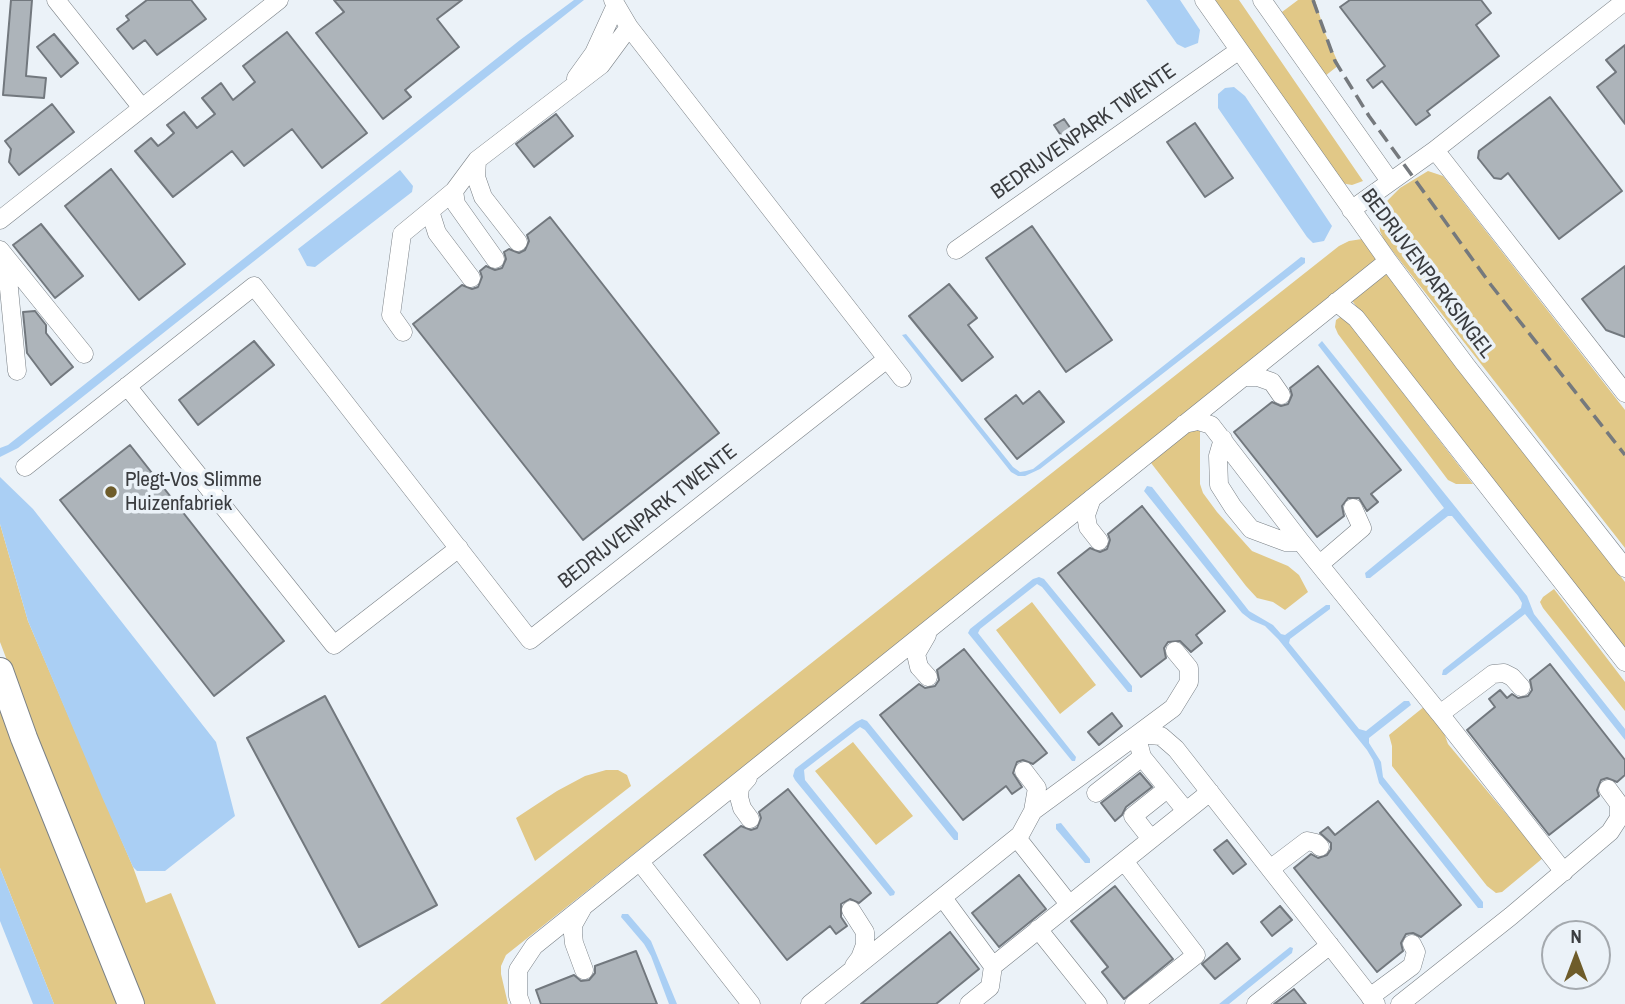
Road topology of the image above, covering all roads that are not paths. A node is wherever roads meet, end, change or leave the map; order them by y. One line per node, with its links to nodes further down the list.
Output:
1 (56, 0): 10 (street)
2 (279, 0): 10 (street)
3 (1204, 0): 8 (street, BEDRIJVENPARKSINGEL)
4 (1262, 0): 13 (street)
5 (1625, 1): 11 (street)
6 (615, 3): 7 (street); 9 (street)
7 (629, 27): 9 (street); 27 (street)
8 (1238, 51): 15 (street, BEDRIJVENPARKSINGEL); 19 (street, BEDRIJVENPARK TWENTE)
9 (568, 89): 12 (street)
10 (142, 108): 17 (street)
11 (1435, 150): 13 (street); 32 (street)
12 (477, 160): 14 (street); 18 (street)
13 (1390, 181): 15 (street)
14 (454, 191): 16 (street); 21 (street)
15 (1351, 210): 22 (street, BEDRIJVENPARKSINGEL)
16 (430, 211): 23 (street); 25 (street)
17 (0, 220)
18 (518, 242)
19 (956, 250)
20 (3, 254): 26 (street); 28 (street)
21 (495, 259)
22 (1388, 261): 24 (street); 45 (street, BEDRIJVENPARKSINGEL)
23 (471, 278)
24 (1336, 302): 29 (street); 48 (street)
25 (403, 332)
26 (84, 354)
27 (887, 359): 30 (street); 43 (street, BEDRIJVENPARK TWENTE)
28 (17, 371)
29 (1243, 377): 33 (street); 34 (street)
30 (902, 378)
31 (127, 386): 38 (street, BEDRIJVENPARK TWENTE); 43 (street); 43 (street, BEDRIJVENPARK TWENTE)
32 (1625, 393)
33 (1221, 395): 35 (street); 36 (street)
34 (1282, 395)
35 (1184, 424): 36 (street); 39 (street)
36 (1210, 425): 37 (street)
37 (1223, 439): 42 (street); 42 (street)
38 (25, 467)
39 (1093, 498): 41 (street); 46 (street)
40 (1353, 508): 44 (street)
41 (1099, 541)
42 (1301, 542): 44 (street)
43 (459, 548)
44 (1320, 564): 52 (street)
45 (1625, 568)
46 (936, 624): 50 (street); 56 (street)
47 (1175, 651): 53 (street)
48 (1625, 662)
49 (0, 671): 83 (highway)
50 (928, 677)
51 (1521, 687): 52 (street)
52 (1440, 714): 71 (street)
53 (1138, 734): 54 (street); 59 (street); 61 (street)
54 (1142, 757): 57 (street); 60 (street)
55 (1024, 771): 61 (street)
56 (752, 772): 63 (street); 69 (street)
57 (1167, 789): 62 (street); 66 (street)
58 (1608, 789): 64 (street)
59 (1210, 792): 62 (street); 70 (street)
60 (1096, 793)
61 (1033, 811): 65 (street)
62 (1186, 811): 66 (street)
63 (750, 819)
64 (1617, 835): 71 (street)
65 (1017, 838): 72 (street); 73 (street)
66 (1152, 839): 68 (street)
67 (1320, 847): 70 (street)
68 (1124, 861): 73 (street); 89 (street)
69 (640, 862): 74 (street); 85 (street)
70 (1270, 869): 78 (street)
71 (1564, 872): 91 (street)
72 (943, 898): 79 (street); 81 (street)
73 (1069, 904): 76 (street)
74 (584, 906): 80 (street); 84 (street)
75 (851, 910): 81 (street)
76 (1038, 929): 79 (street); 88 (street)
77 (1412, 944): 82 (street)
78 (1330, 945): 82 (street); 90 (street)
79 (993, 966): 87 (street)
80 (584, 971)
81 (847, 974): 86 (street)
82 (1373, 1000)
83 (131, 1004)
84 (521, 1004)
85 (751, 1004)
86 (810, 1004)
87 (969, 1004)
88 (1098, 1004)
89 (1134, 1004)
90 (1256, 1004)
91 (1400, 1004)

